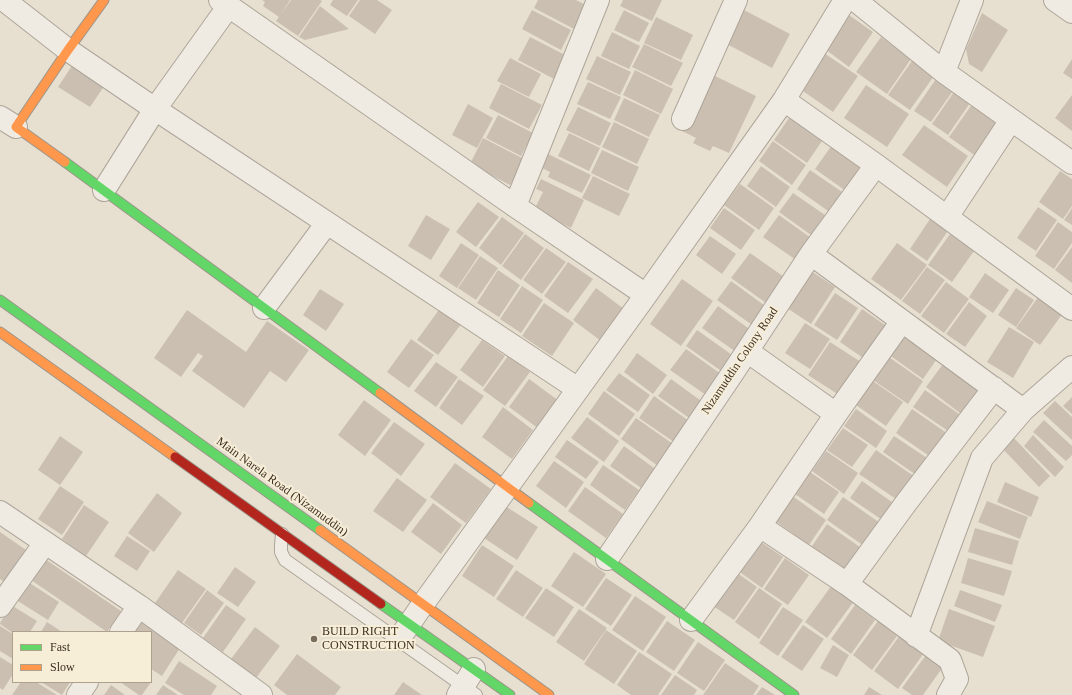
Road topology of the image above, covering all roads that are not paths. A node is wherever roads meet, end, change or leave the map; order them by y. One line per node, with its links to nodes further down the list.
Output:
1 (4, 0): 11 (street)
2 (104, 0): 11 (street)
3 (598, 0): 21 (street)
4 (736, 0): 15 (street)
5 (845, 0): 13 (street)
6 (855, 0): 12 (street)
7 (972, 0): 12 (street)
8 (1055, 0): 10 (street)
9 (224, 3): 14 (street); 21 (street)
10 (1072, 12)
11 (68, 50): 14 (street); 17 (street)
12 (944, 72): 16 (street)
13 (784, 100): 19 (street); 25 (street)
14 (155, 109): 20 (street); 23 (street)
15 (683, 119)
16 (1011, 120): 18 (street); 22 (street)
17 (8, 122): 20 (street)
18 (1072, 163)
19 (876, 165): 22 (street); 24 (street, Nizamuddin Colony Road)
20 (104, 190): 27 (street)
21 (515, 206): 25 (street)
22 (946, 217): 28 (street)
23 (328, 223): 27 (street); 34 (street)
24 (811, 254): 29 (street); 31 (street, Nizamuddin Colony Road)
25 (646, 294): 34 (street)
26 (0, 300): 44 (street, Main Narela Road (Nizamuddin))
27 (264, 308): 37 (street)
28 (1072, 309)
29 (902, 321): 33 (street); 36 (street)
30 (0, 332): 40 (street)
31 (747, 350): 36 (street); 42 (street, Nizamuddin Colony Road)
32 (1072, 367): 35 (street)
33 (994, 388): 35 (street); 43 (street)
34 (578, 389): 37 (street)
35 (1023, 410): 50 (street)
36 (836, 414): 39 (street)
37 (507, 487): 42 (street); 44 (street)
38 (0, 512): 41 (street)
39 (760, 526): 43 (street); 47 (street)
40 (282, 534): 49 (street); 49 (lane)
41 (45, 543): 45 (street); 46 (street)
42 (607, 559): 47 (street)
43 (847, 584): 50 (street)
44 (423, 604): 49 (street); 57 (street, Main Narela Road (Nizamuddin))
45 (0, 606)
46 (139, 606): 48 (street); 53 (street)
47 (691, 620): 58 (street)
48 (122, 631)
49 (404, 632): 52 (lane); 52 (street)
50 (916, 636): 59 (street)
51 (86, 683): 54 (street)
52 (468, 686): 56 (street)
53 (239, 689): 55 (street)
54 (78, 695)
55 (261, 695)
56 (510, 695)
57 (549, 695)
58 (794, 695)
59 (948, 695)

